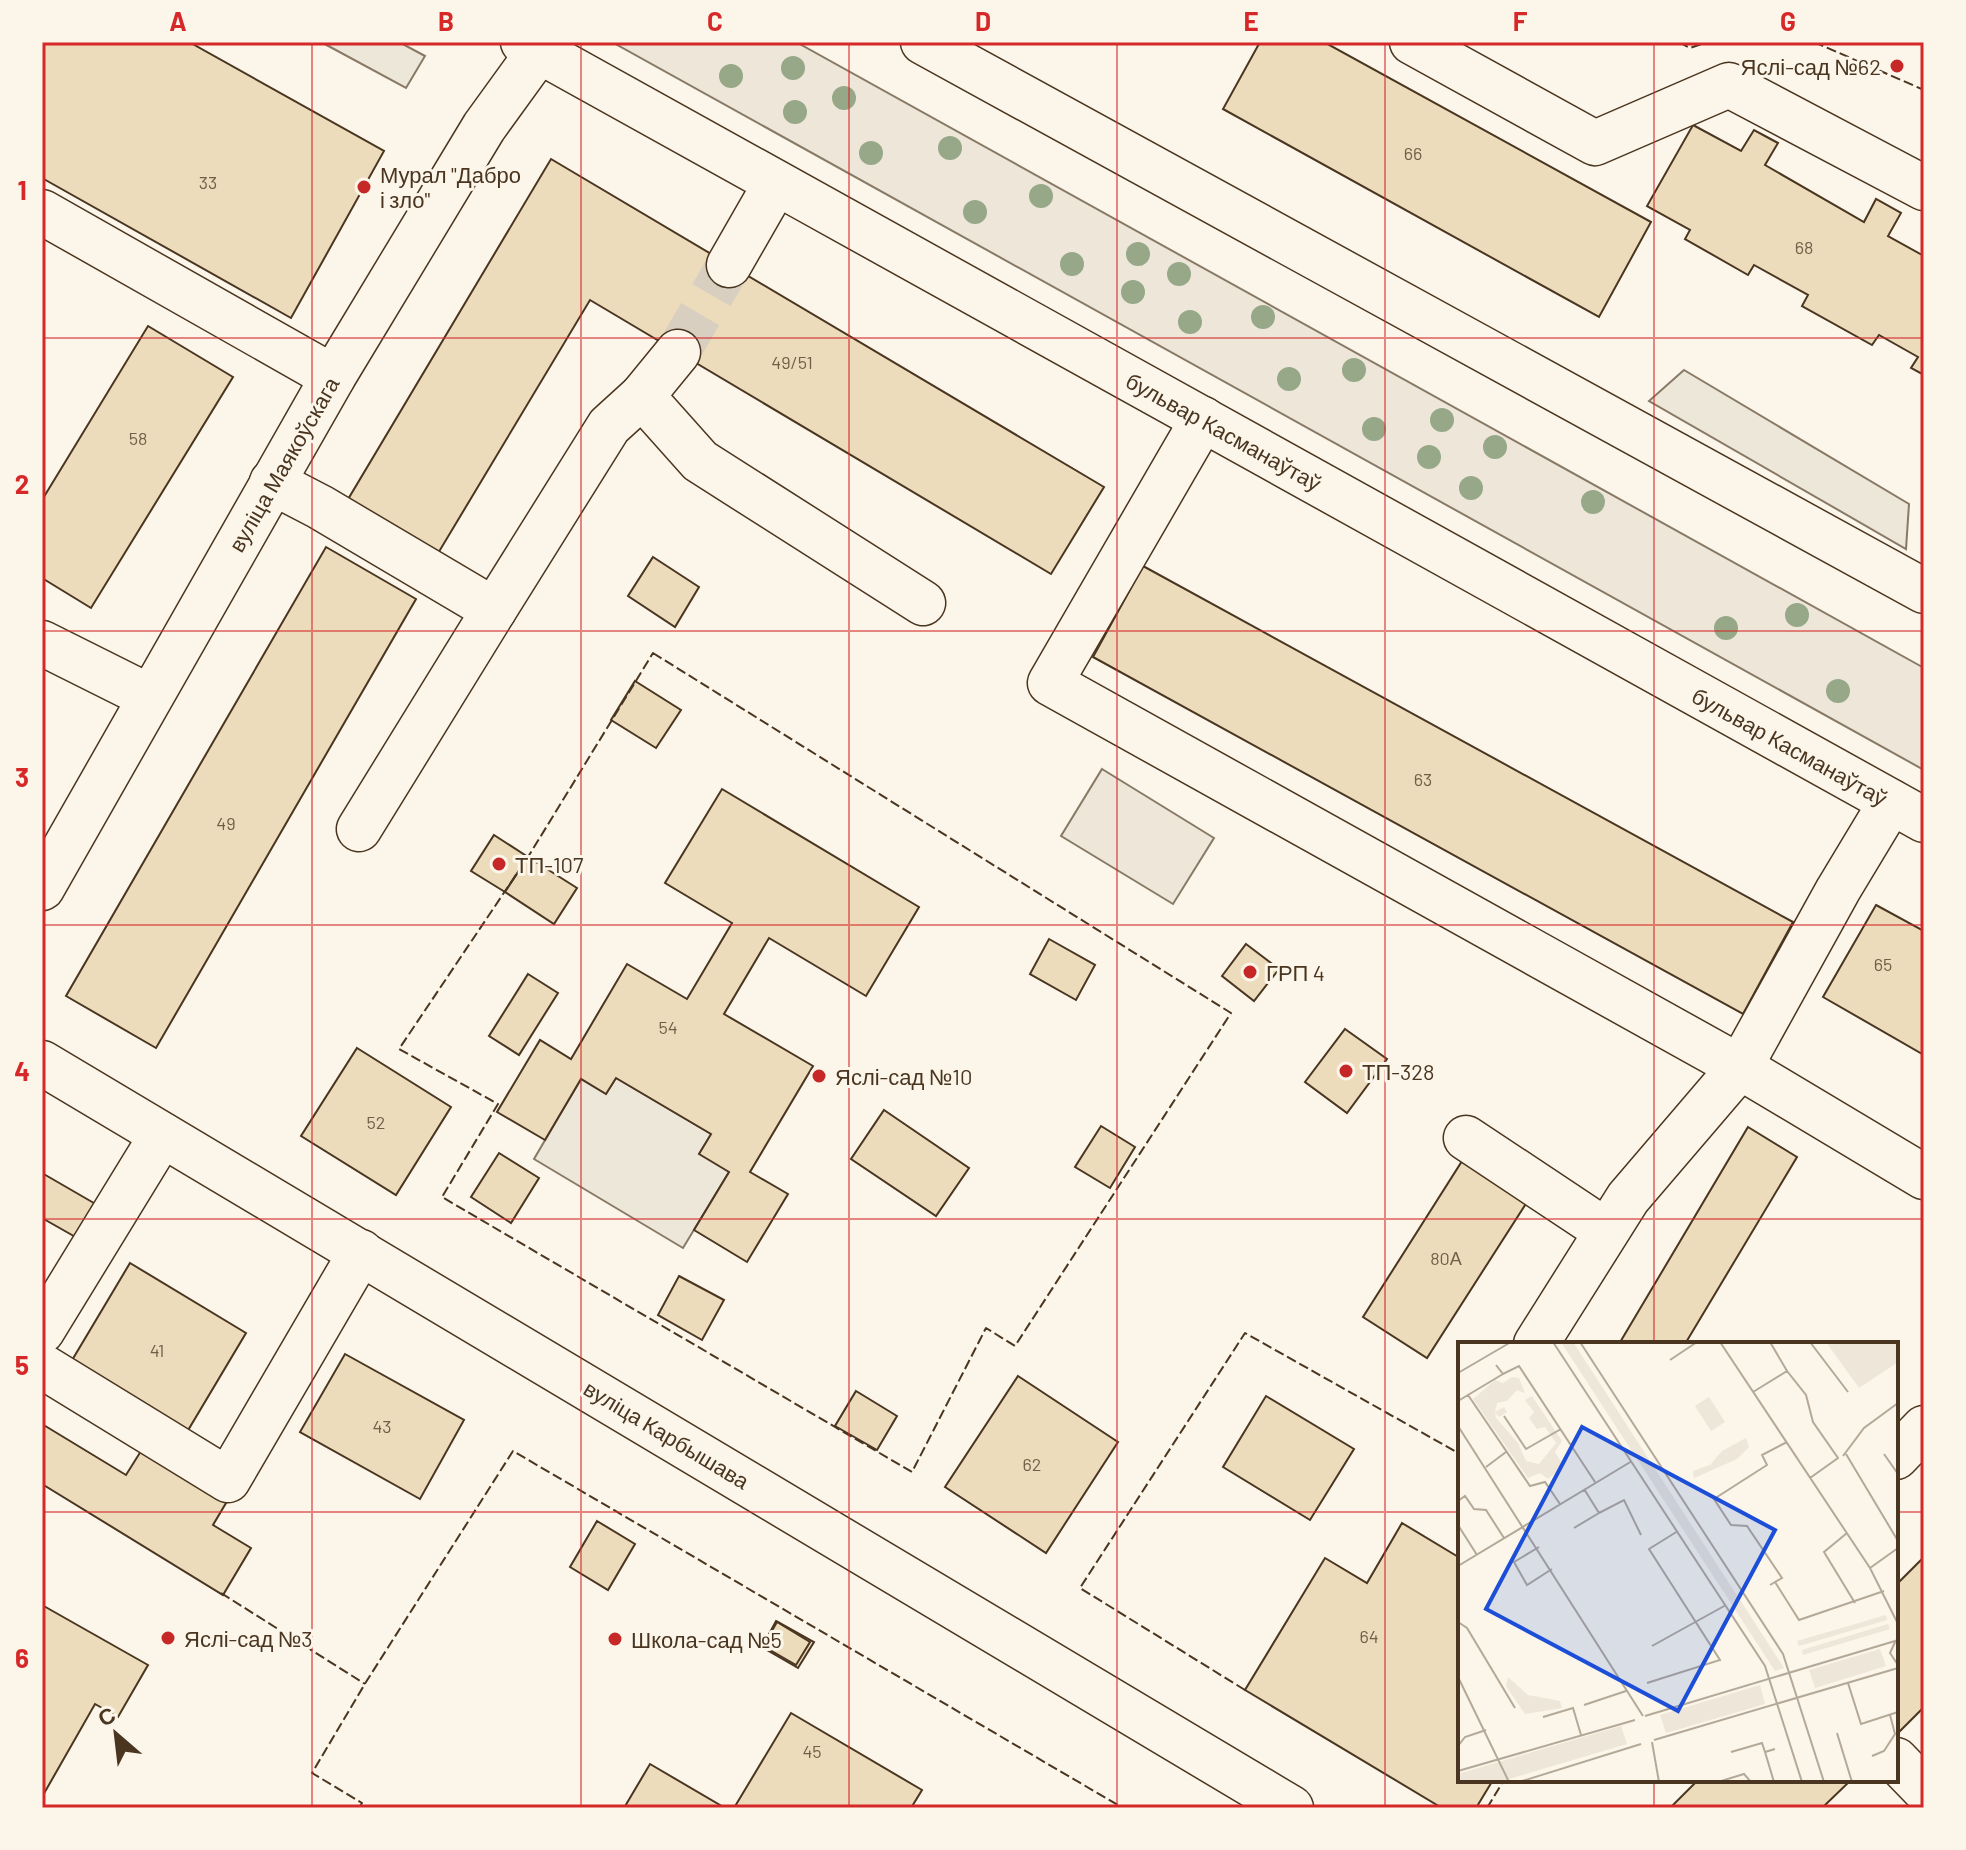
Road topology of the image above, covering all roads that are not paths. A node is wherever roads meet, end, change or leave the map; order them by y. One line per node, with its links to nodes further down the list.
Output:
1 (923, 42): 13 (main road)
2 (1412, 42): 5 (main road)
3 (531, 46): 4 (main road, бульвар Касманаўтаў); 9 (main road, вуліца Маякоўскага)
4 (776, 183): 7 (main road); 11 (main road, бульвар Касманаўтаў)
5 (1924, 188)
6 (42, 212): 9 (main road)
7 (729, 265)
8 (678, 352): 10 (main road)
9 (333, 377): 12 (main road, вуліца Маякоўскага)
10 (642, 396): 14 (main road); 15 (main road)
11 (1203, 419): 18 (main road, бульвар Касманаўтаў); 22 (main road)
12 (272, 482): 15 (main road); 17 (main road, вуліца Маякоўскага)
13 (1924, 591)
14 (923, 603)
15 (494, 610): 19 (main road)
16 (42, 643): 17 (main road)
17 (150, 697): 20 (main road, вуліца Маякоўскага)
18 (1908, 811): 22 (main road)
19 (359, 829)
20 (42, 888)
21 (42, 1063): 23 (main road, вуліца Карбышава)
22 (1740, 1067): 25 (main road); 26 (main road)
23 (162, 1135): 27 (main road, вуліца Карбышава); 28 (main road)
24 (1466, 1138): 26 (main road)
25 (1924, 1177)
26 (1606, 1231): 29 (main road)
27 (361, 1252): 30 (main road); 35 (main road, вуліца Карбышава)
28 (42, 1331)
29 (1537, 1342)
30 (42, 1366)
31 (1924, 1428): 32 (main road)
32 (1898, 1455)
33 (1898, 1762): 34 (main road)
34 (1924, 1789)
35 (1291, 1808)

